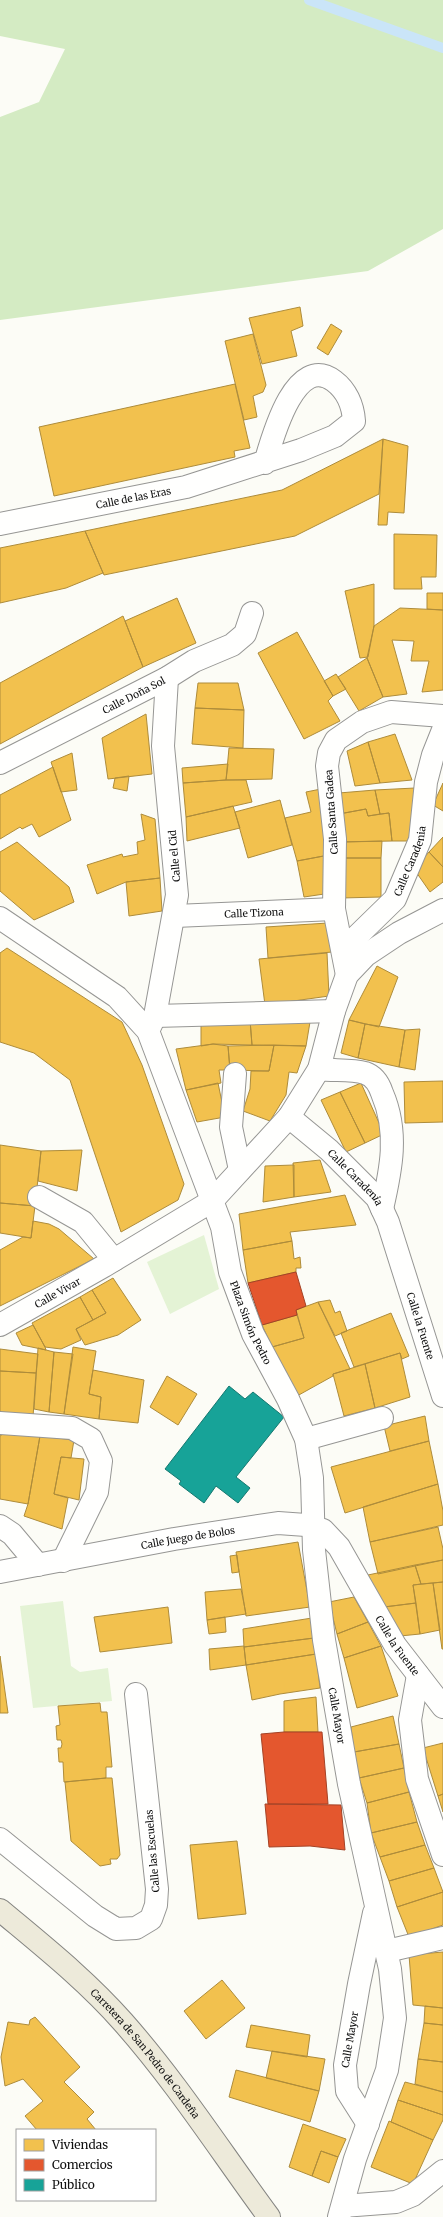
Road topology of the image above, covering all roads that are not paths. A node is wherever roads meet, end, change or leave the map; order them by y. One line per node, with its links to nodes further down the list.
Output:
1 (265, 463): 2 (street, Calle de las Eras)
2 (0, 524)
3 (252, 614): 4 (street, Calle Doña Sol)
4 (167, 678): 7 (street, Calle Doña Sol); 10 (street, Calle el Cid)
5 (443, 716): 8 (street, Calle Santa Gadea)
6 (443, 730): 12 (street, Calle Caradenia)
7 (0, 763)
8 (334, 910): 10 (street, Calle Tizona); 12 (street, Calle Santa Gadea)
9 (443, 910): 12 (street, Calle Caradenia)
10 (175, 916): 14 (street, Calle el Cid)
11 (0, 918): 14 (street)
12 (347, 975): 13 (street, Calle Caradenia)
13 (334, 1011): 14 (street); 15 (street, Calle Caradenia)
14 (151, 1024): 20 (street)
15 (319, 1070): 17 (street, Calle Caradenia); 21 (street, Calle Caradenia)
16 (235, 1074): 18 (street)
17 (289, 1117): 18 (street, Calle Caradenia); 21 (street, Calle Caradenia)
18 (240, 1170): 20 (street, Calle Caradenia)
19 (39, 1197): 23 (street)
20 (212, 1201): 23 (street, Calle Vivar); 28 (street, Plaza Simón Pedro)
21 (382, 1209): 22 (street, Calle Caradenia)
22 (398, 1255): 25 (street, Calle la Fuente)
23 (114, 1260): 24 (street, Calle Vivar)
24 (0, 1325)
25 (443, 1396)
26 (382, 1418): 28 (street)
27 (0, 1423): 31 (street)
28 (306, 1439): 30 (street, Plaza Simón Pedro)
29 (0, 1526): 32 (street)
30 (313, 1527): 31 (street, Calle Juego de Bolos); 34 (street, Calle la Fuente); 39 (street, Calle Mayor)
31 (63, 1561): 32 (street, Calle Juego de Bolos)
32 (38, 1565): 33 (street, Calle Juego de Bolos)
33 (0, 1572)
34 (418, 1675): 36 (street); 38 (street, Calle la Fuente)
35 (136, 1694): 37 (street, Calle las Escuelas)
36 (443, 1707)
37 (0, 1839)
38 (443, 1855)
39 (376, 1902): 42 (street, Calle Mayor); 43 (street, Calle Mayor)
40 (0, 1910): 46 (main road, Carretera de San Pedro de Cardeña)
41 (443, 1938): 42 (street)
42 (386, 1951): 43 (street, Calle Mayor)
43 (368, 2124): 45 (street, Calle Mayor)
44 (443, 2171): 45 (street, Calle Mayor)
45 (341, 2212)
46 (269, 2217)

